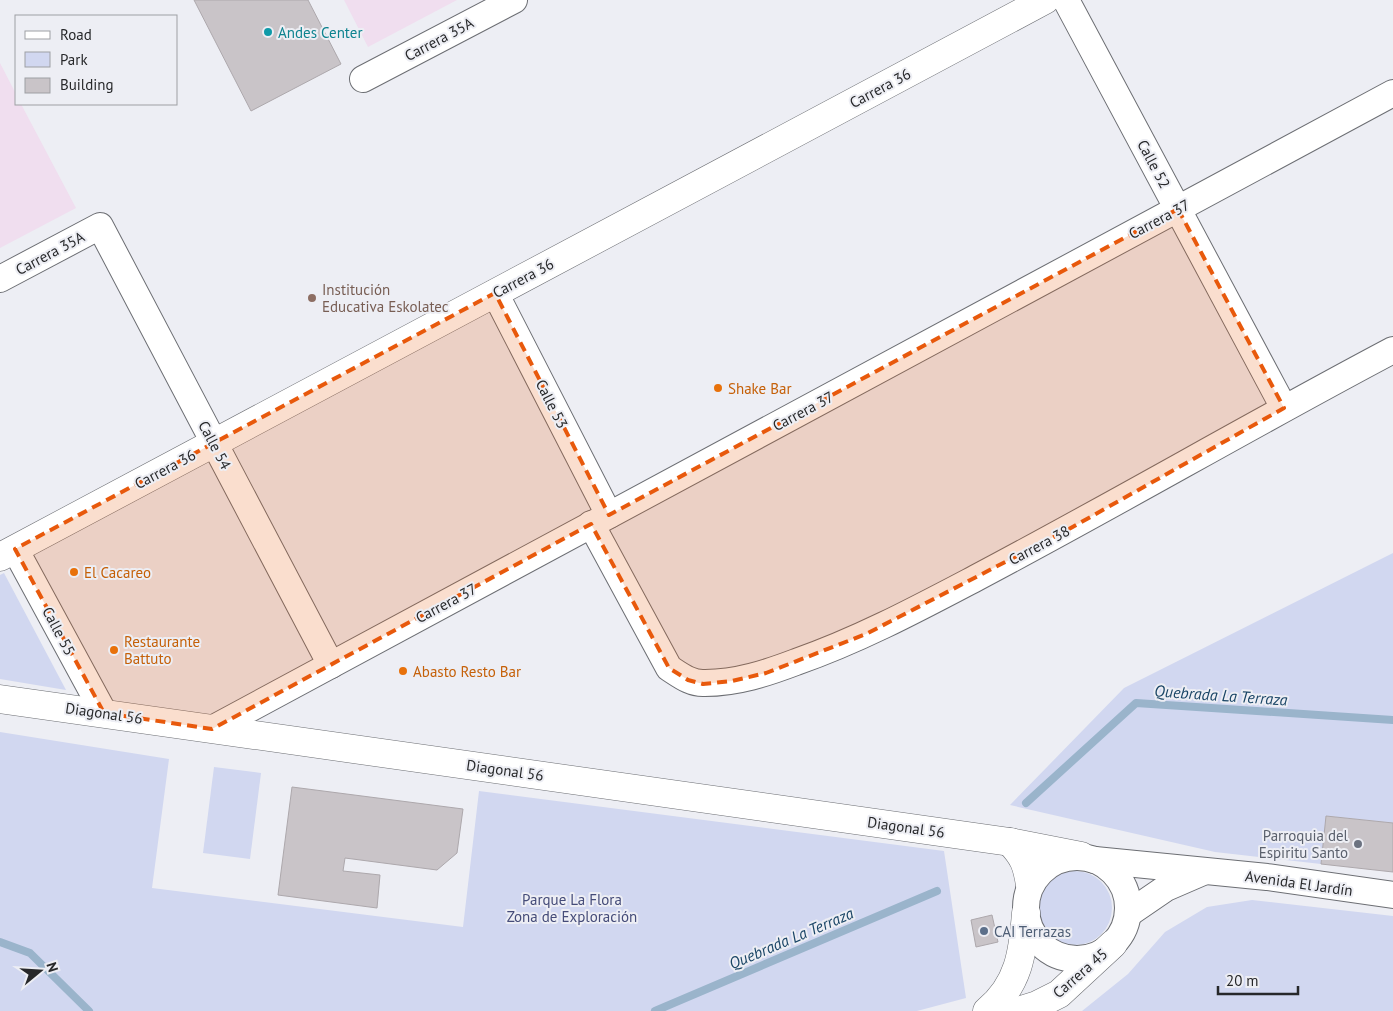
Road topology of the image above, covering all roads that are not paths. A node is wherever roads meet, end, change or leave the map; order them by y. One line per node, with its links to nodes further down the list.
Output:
1 (514, 0): 4 (street, Carrera 35A)
2 (1045, 0): 9 (street, Carrera 36)
3 (1066, 0): 6 (street, Calle 52)
4 (363, 79)
5 (1393, 93): 6 (street, Carrera 37)
6 (1178, 209): 11 (street, Calle 52); 13 (street, Carrera 37)
7 (100, 226): 8 (street, Carrera 35A); 12 (street, Calle 54)
8 (0, 279)
9 (495, 293): 12 (street, Carrera 36); 13 (street, Calle 53)
10 (1393, 350): 11 (street, Carrera 38)
11 (1284, 408): 16 (street, Carrera 38)
12 (214, 443): 14 (street, Carrera 36); 15 (street, Calle 54)
13 (600, 520): 15 (street, Carrera 37); 16 (street, Calle 53)
14 (7, 553): 18 (street, Calle 55)
15 (331, 664): 19 (street, Carrera 37)
16 (669, 668)
17 (0, 699): 18 (street, Diagonal 56)
18 (104, 713): 19 (street, Diagonal 56)
19 (212, 728): 20 (street, Diagonal 56)
20 (1010, 842): 21 (street, Diagonal 56); 23 (street)
21 (1088, 858): 22 (street, Avenida El Jardín); 23 (street); 26 (street)
22 (1206, 871): 24 (street, Avenida El Jardín); 26 (street, Avenida El Jardín)
23 (1030, 885): 25 (street)
24 (1393, 895)
25 (1026, 913): 27 (street); 28 (street)
26 (1128, 914): 27 (street)
27 (1113, 944): 29 (street, Carrera 45)
28 (987, 1011)
29 (1018, 1011)

